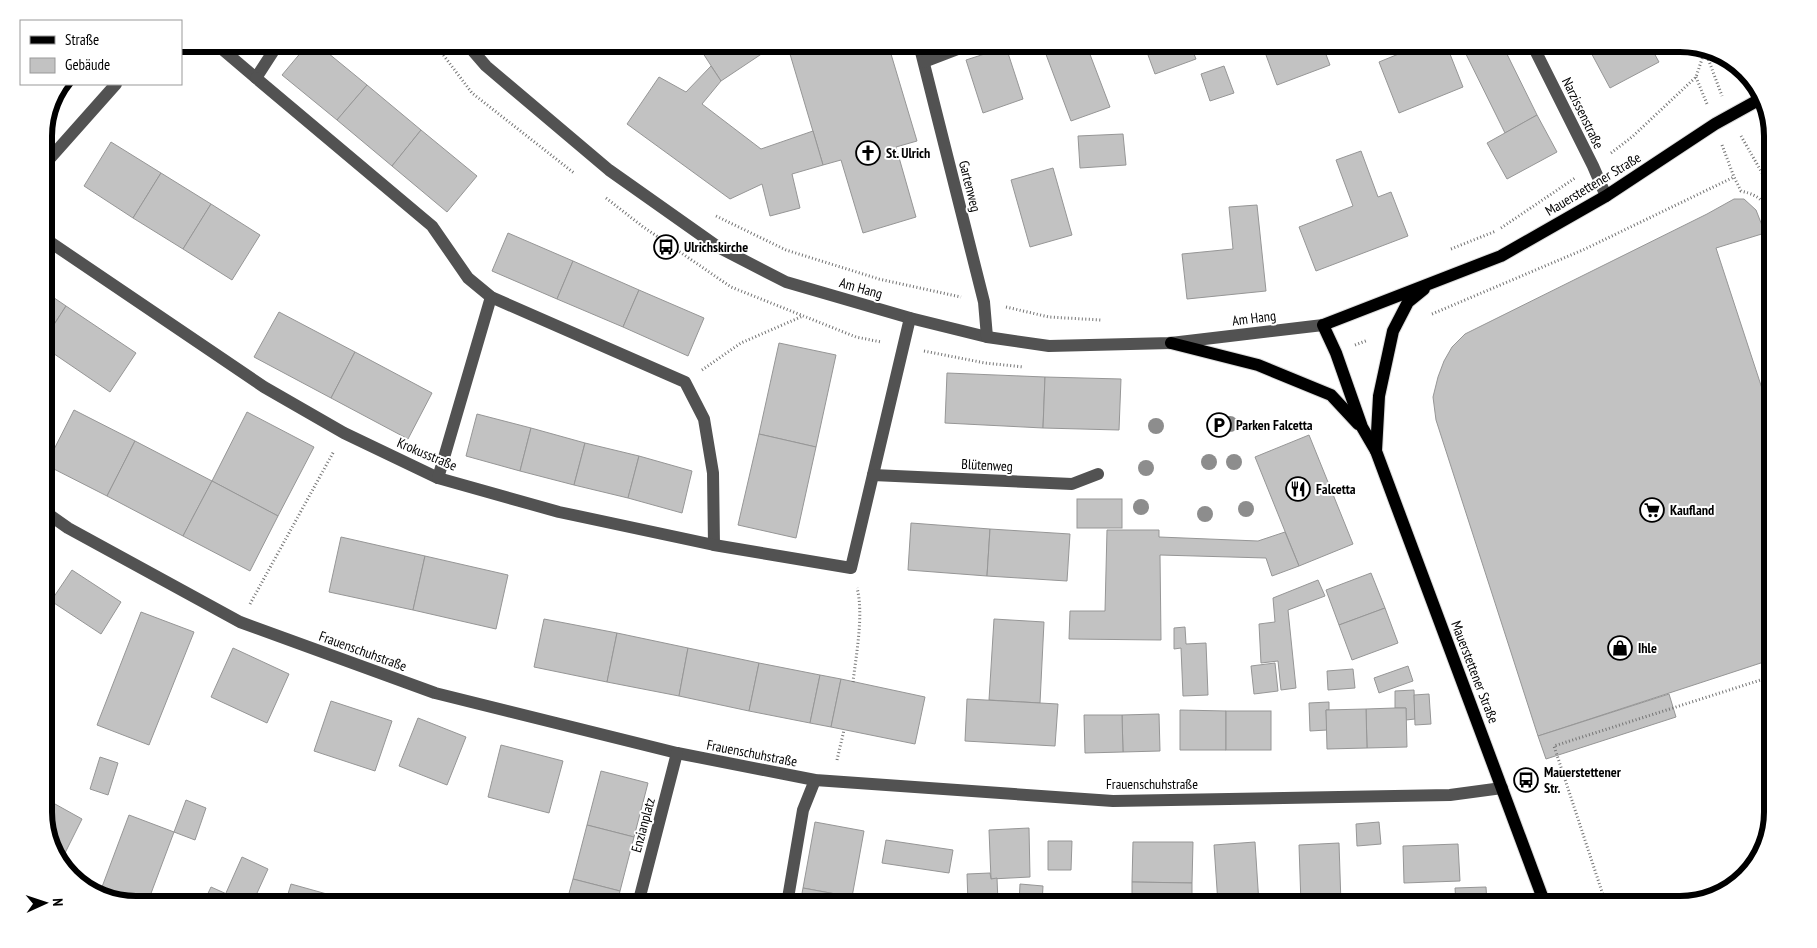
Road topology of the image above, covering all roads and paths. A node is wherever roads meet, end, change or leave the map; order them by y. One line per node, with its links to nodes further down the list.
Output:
1 (225, 52): 10 (street)
2 (273, 52): 10 (street)
3 (441, 52): 15 (path)
4 (474, 52): 27 (street, Am Hang)
5 (921, 52): 9 (street, Gartenweg)
6 (950, 52): 9 (street)
7 (1536, 52): 14 (street, Narzissenstraße)
8 (1704, 56): 14 (path)
9 (924, 62): 24 (street, Gartenweg)
10 (256, 78): 23 (street)
11 (115, 85): 13 (street)
12 (1756, 101): 17 (main road, Mauerstettener Straße)
13 (53, 155)
14 (1593, 166): 17 (street, Narzissenstraße); 21 (path)
15 (580, 178)
16 (604, 196): 26 (path)
17 (1606, 196): 22 (main road, Mauerstettener Straße)
18 (1764, 204): 25 (path)
19 (710, 213): 24 (path)
20 (53, 244): 38 (street, Krokusstraße)
21 (1442, 252)
22 (1432, 282): 29 (main road, Mauerstettener Straße); 30 (main road, Mauerstettener Straße)
23 (491, 296): 36 (street); 42 (street)
24 (984, 302): 28 (path); 31 (street, Gartenweg)
25 (1429, 315)
26 (803, 316): 33 (path); 36 (path)
27 (910, 318): 31 (street, Am Hang); 33 (street)
28 (1102, 320)
29 (1323, 325): 32 (street, Am Hang); 34 (main road, Mauerstettener Straße)
30 (1393, 331): 34 (path); 39 (main road, Mauerstettener Straße)
31 (988, 337): 32 (street, Am Hang)
32 (1171, 343): 37 (main road, Mauerstettener Straße)
33 (904, 347): 35 (path); 41 (street)
34 (1336, 353): 37 (main road, Mauerstettener Straße)
35 (1031, 368)
36 (685, 382): 44 (street)
37 (1362, 428): 39 (main road, Mauerstettener Straße)
38 (344, 433): 42 (street, Krokusstraße); 46 (path)
39 (1376, 451): 51 (main road, Mauerstettener Straße)
40 (1098, 474): 41 (street, Blütenweg)
41 (873, 475): 45 (street)
42 (438, 478): 44 (street, Krokusstraße)
43 (53, 517): 46 (street, Frauenschuhstraße)
44 (714, 545): 45 (street, Krokusstraße)
45 (851, 568): 48 (path)
46 (240, 622): 49 (street, Frauenschuhstraße)
47 (1764, 679): 55 (path)
48 (853, 682)
49 (677, 753): 50 (street, Frauenschuhstraße); 52 (street, Enzianplatz)
50 (815, 780): 51 (street, Frauenschuhstraße); 53 (street)
51 (1502, 788): 54 (main road, Mauerstettener Straße)
52 (640, 896)
53 (789, 896)
54 (1542, 896)
55 (1603, 896)

